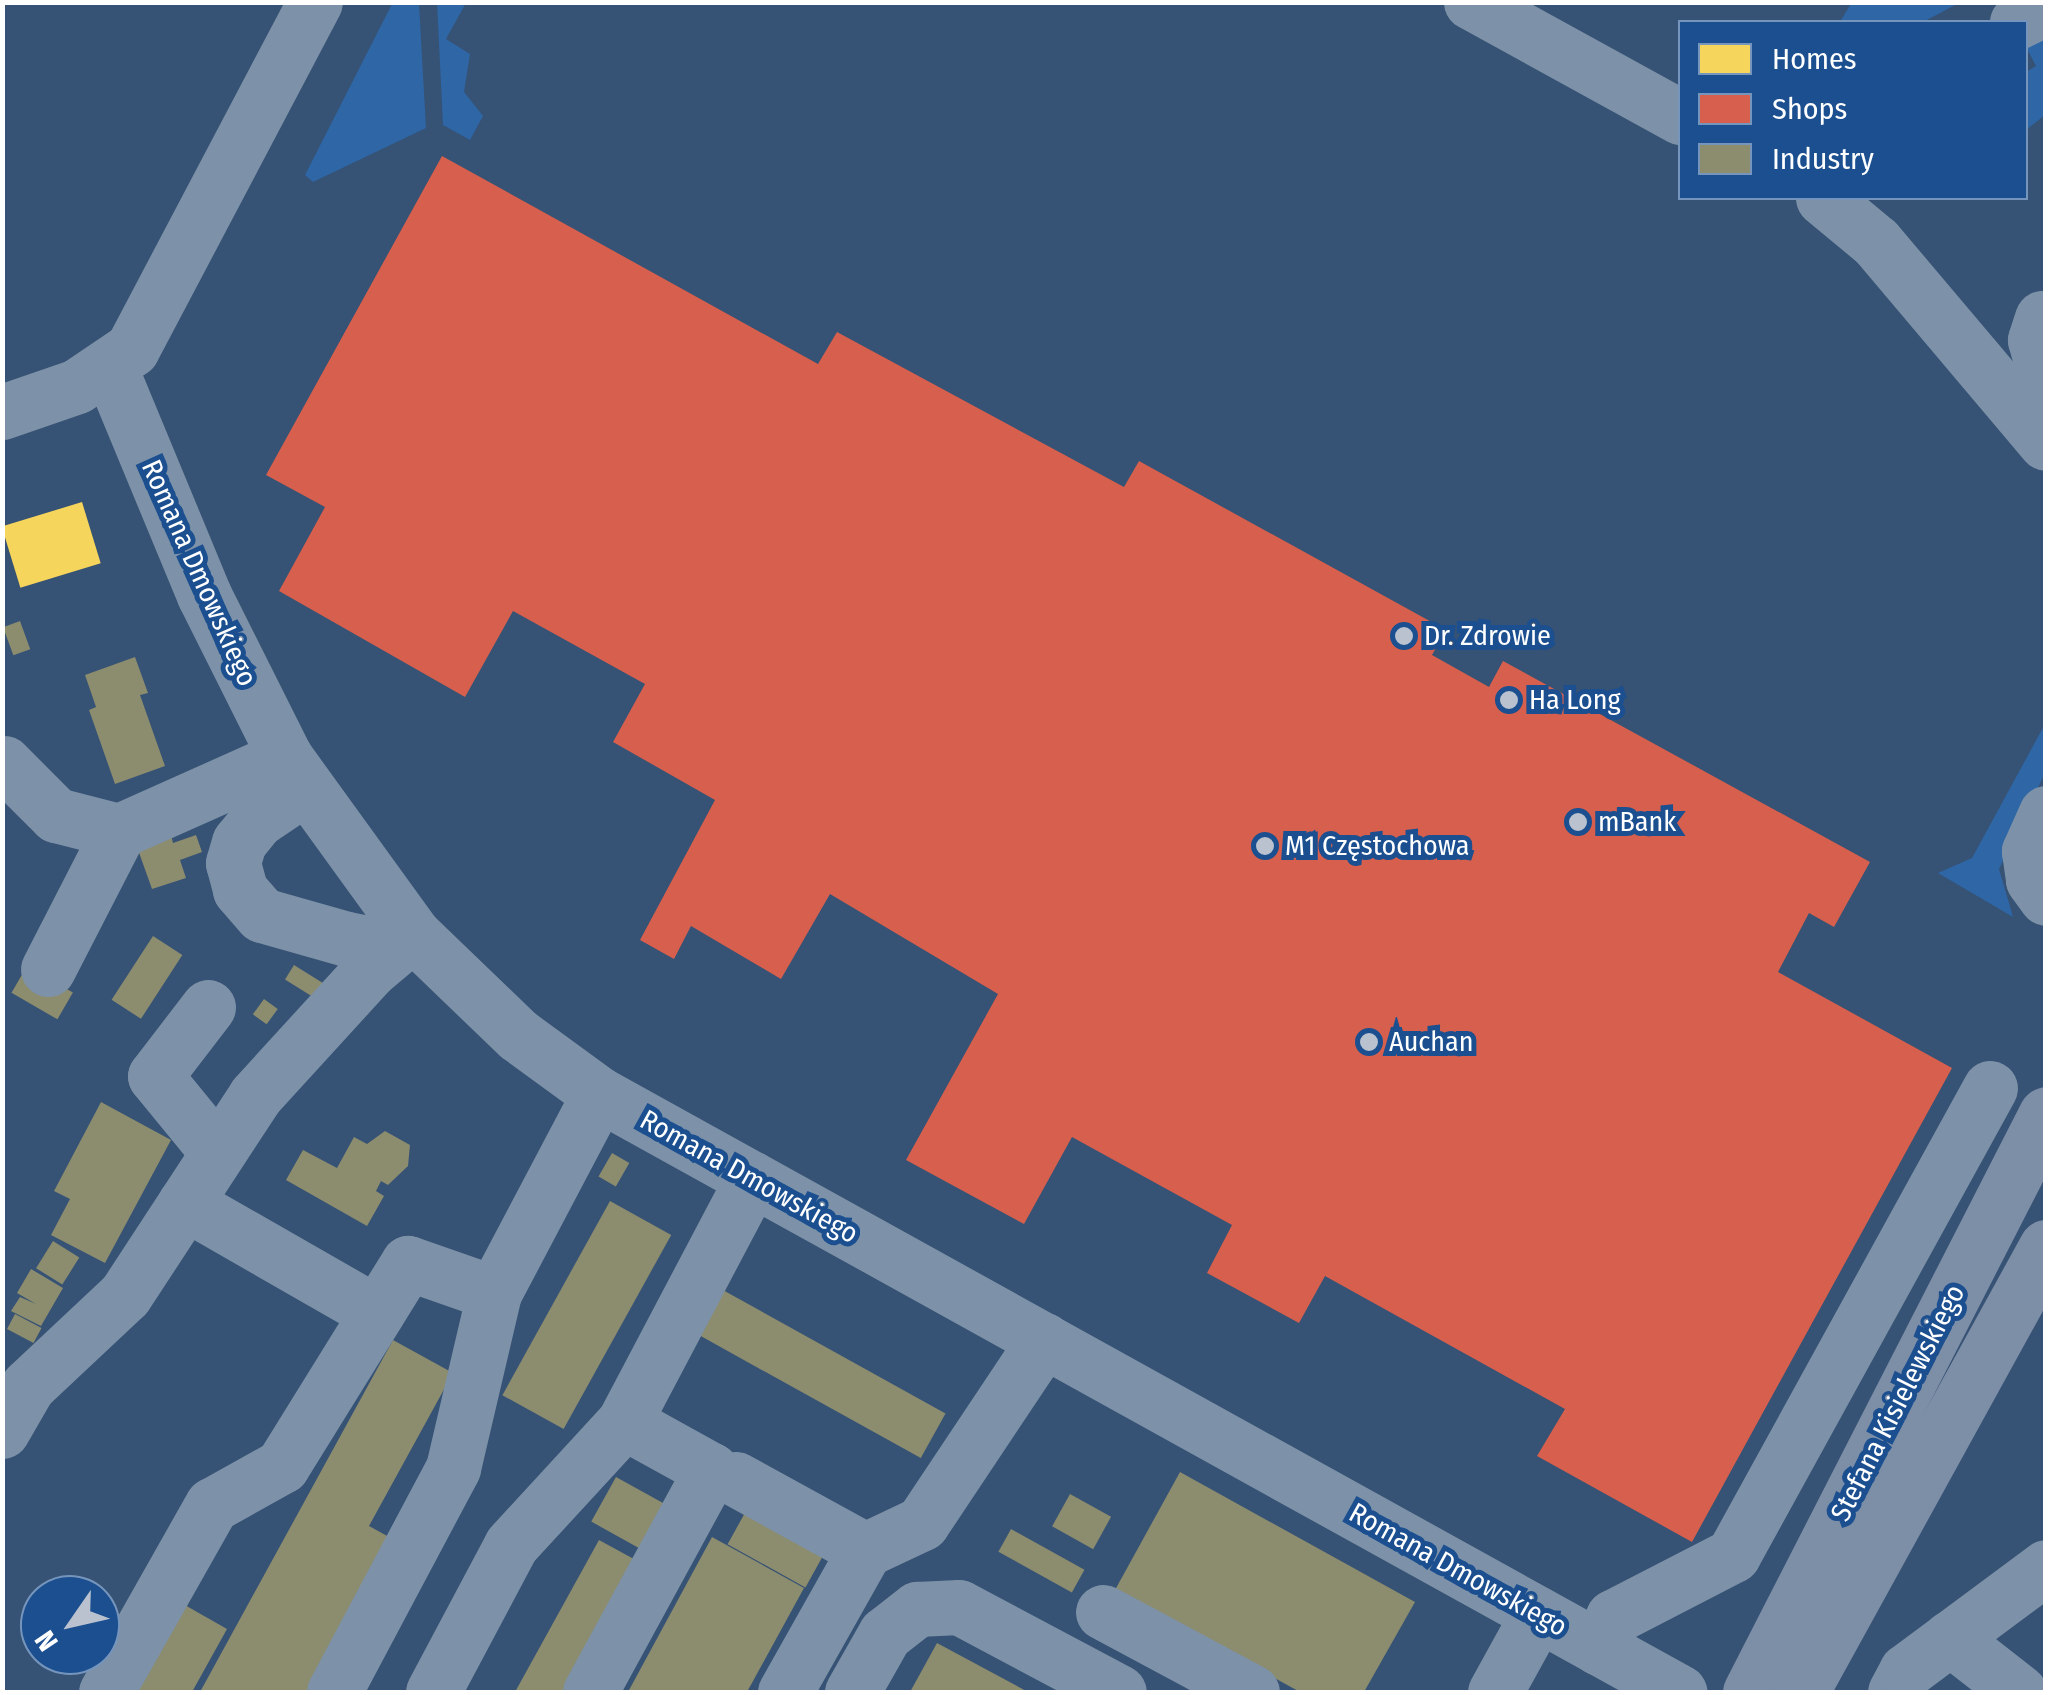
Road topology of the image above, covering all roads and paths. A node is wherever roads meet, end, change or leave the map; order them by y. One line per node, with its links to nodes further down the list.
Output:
1 (315, 2): 8 (street)
2 (1471, 2): 5 (street)
3 (2046, 8): 4 (street)
4 (2021, 20)
5 (1678, 116)
6 (1825, 200): 11 (street)
7 (2042, 318): 9 (street)
8 (110, 368): 10 (street); 13 (street, Romana Dmowskiego)
9 (2046, 379)
10 (2, 412)
11 (2046, 443)
12 (4, 763): 15 (street)
13 (295, 772): 15 (street); 17 (street, Romana Dmowskiego); 17 (street)
14 (2046, 813): 16 (street)
15 (119, 831): 18 (street)
16 (2046, 898)
17 (412, 934): 21 (street, Romana Dmowskiego); 23 (street)
18 (48, 969)
19 (208, 1007): 23 (street)
20 (1990, 1088): 38 (street)
21 (599, 1094): 24 (street, Romana Dmowskiego); 27 (street)
22 (2046, 1114): 49 (main road, Stefana Kisielewskiego)
23 (218, 1152): 25 (street)
24 (752, 1179): 29 (street, Romana Dmowskiego); 30 (street)
25 (185, 1203): 28 (street); 31 (street)
26 (2046, 1247): 50 (main road, Stefana Kisielewskiego)
27 (494, 1293): 28 (street); 41 (street)
28 (377, 1313): 40 (street)
29 (1044, 1340): 33 (street); 36 (street, Romana Dmowskiego)
30 (624, 1422): 39 (street); 42 (street)
31 (2, 1431)
32 (736, 1479): 33 (street)
33 (865, 1550): 43 (street)
34 (2046, 1567): 37 (street)
35 (1103, 1612): 46 (street)
36 (1538, 1614): 38 (street, Romana Dmowskiego); 47 (street)
37 (1950, 1638): 51 (street); 52 (street)
38 (1599, 1648): 48 (street, Romana Dmowskiego)
39 (446, 1688)
40 (106, 1692)
41 (334, 1692)
42 (590, 1692)
43 (785, 1692)
44 (852, 1692): 45 (street)
45 (1120, 1692)
46 (1252, 1692)
47 (1495, 1692)
48 (1679, 1692)
49 (1750, 1692)
50 (1801, 1692)
51 (1895, 1692)
52 (2020, 1692)

